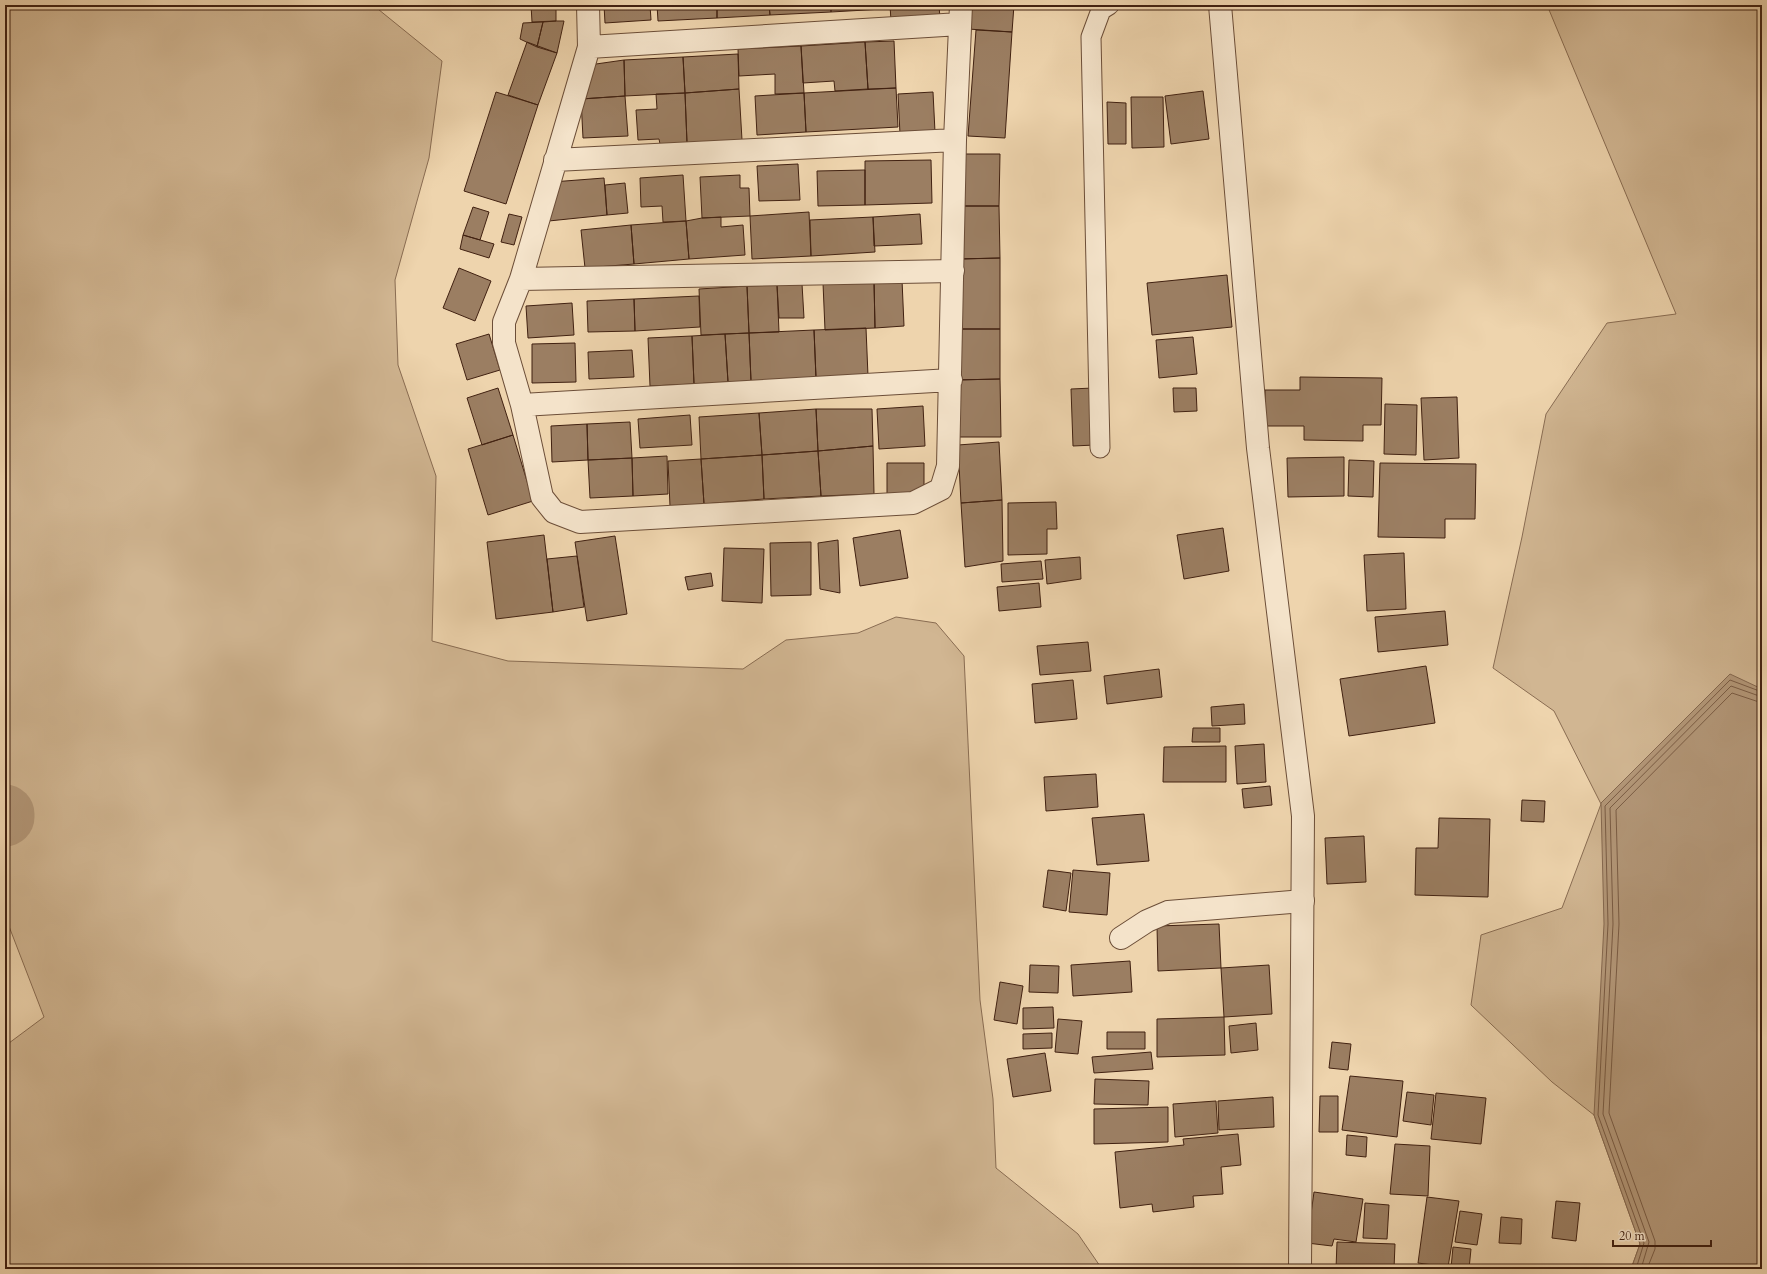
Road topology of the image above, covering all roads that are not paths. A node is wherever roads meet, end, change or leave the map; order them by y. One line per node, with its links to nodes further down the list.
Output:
1 (588, 5): 5 (street)
2 (1109, 5): 12 (lane)
3 (1220, 5): 13 (street)
4 (960, 15): 5 (street); 6 (street)
5 (589, 47): 7 (street)
6 (955, 140): 7 (street); 8 (street)
7 (555, 160): 9 (street)
8 (953, 271): 9 (street); 10 (street)
9 (521, 279): 11 (street)
10 (951, 380): 11 (street); 11 (street)
11 (522, 405)
12 (1100, 448)
13 (1303, 901): 14 (street); 15 (street)
14 (1121, 938)
15 (1300, 1269)

